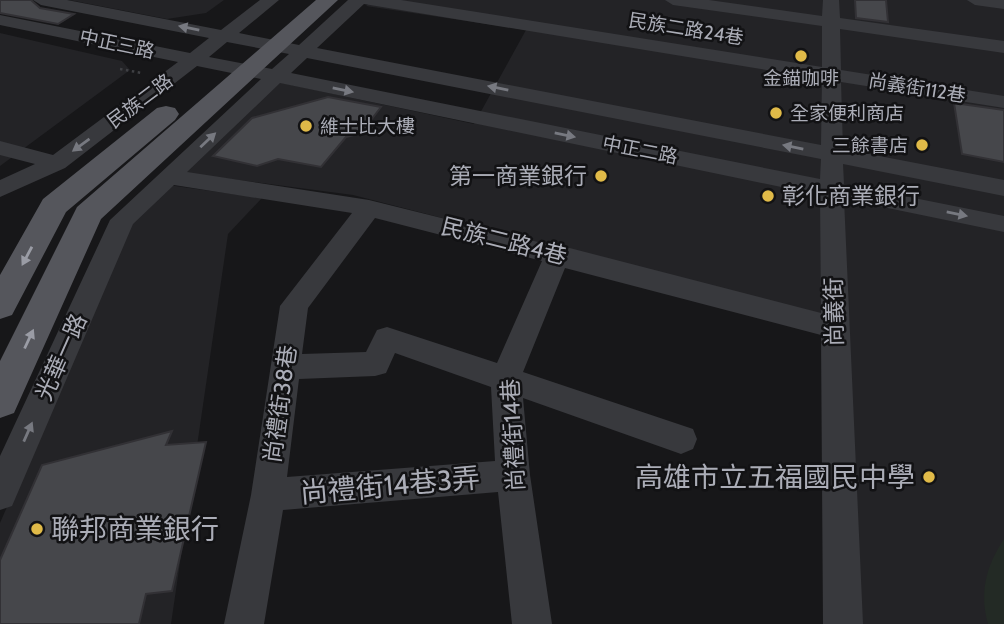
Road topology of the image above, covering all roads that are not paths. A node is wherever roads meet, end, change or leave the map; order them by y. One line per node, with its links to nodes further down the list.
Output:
1 (41, 0): 12 (street, 中正三路, one-way to 1)
2 (271, 0): 12 (street, 民族二路)
3 (303, 0): 13 (main road, 民族二路)
4 (328, 0): 13 (main road, 民族二路)
5 (358, 0): 15 (street, 民族二路)
6 (369, 0): 18 (street, 民族二路24巷)
7 (673, 0): 10 (street)
8 (975, 0): 9 (street)
9 (1004, 4)
10 (830, 11): 14 (street); 18 (street, 尚義街)
11 (0, 20): 16 (street, 中正三路)
12 (227, 35): 13 (street, 中正三路); 16 (street, 民族二路)
13 (268, 43): 15 (street, 中正三路); 17 (main road, 民族二路)
14 (1004, 47)
15 (306, 50): 17 (street, 民族二路); 21 (street, 中正二路, one-way to 15)
16 (195, 60): 17 (street, 中正三路); 22 (street, 民族二路, one-way to 22)
17 (250, 71): 23 (street, 民族二路, one-way to 17); 26 (street, 中正二路, one-way to 26); 28 (main road, 民族二路); 32 (main road, 民族二路, one-way to 32)
18 (831, 74): 19 (street, 尚義街112巷); 21 (street, 尚義街)
19 (1004, 102)
20 (0, 148): 22 (street)
21 (832, 155): 24 (street, 中正二路); 26 (street, 尚義街)
22 (57, 163): 25 (street, 民族二路)
23 (169, 177): 27 (street, 民族二路4巷); 29 (street, 民族二路)
24 (1004, 188)
25 (0, 189)
26 (832, 189): 30 (street, 中正二路, one-way to 30); 33 (street, 尚義街)
27 (369, 208): 31 (street, 民族二路4巷); 34 (street, 尚禮街38巷)
28 (88, 214): 36 (main road, 光華一路, one-way to 28)
29 (122, 220): 39 (street, 光華一路, one-way to 29)
30 (1004, 224)
31 (558, 254): 33 (street, 民族二路4巷); 35 (street, 尚禮街14巷)
32 (0, 306)
33 (834, 327): 43 (street, 尚義街)
34 (284, 367): 35 (street); 40 (street, 尚禮街38巷)
35 (506, 377): 37 (street); 38 (street, 尚禮街14巷)
36 (0, 401)
37 (681, 439)
38 (513, 475): 40 (street, 尚禮街14巷3弄); 42 (street, 尚禮街14巷)
39 (0, 494)
40 (268, 495): 41 (street, 尚禮街38巷)
41 (244, 624)
42 (532, 624)
43 (843, 624)

